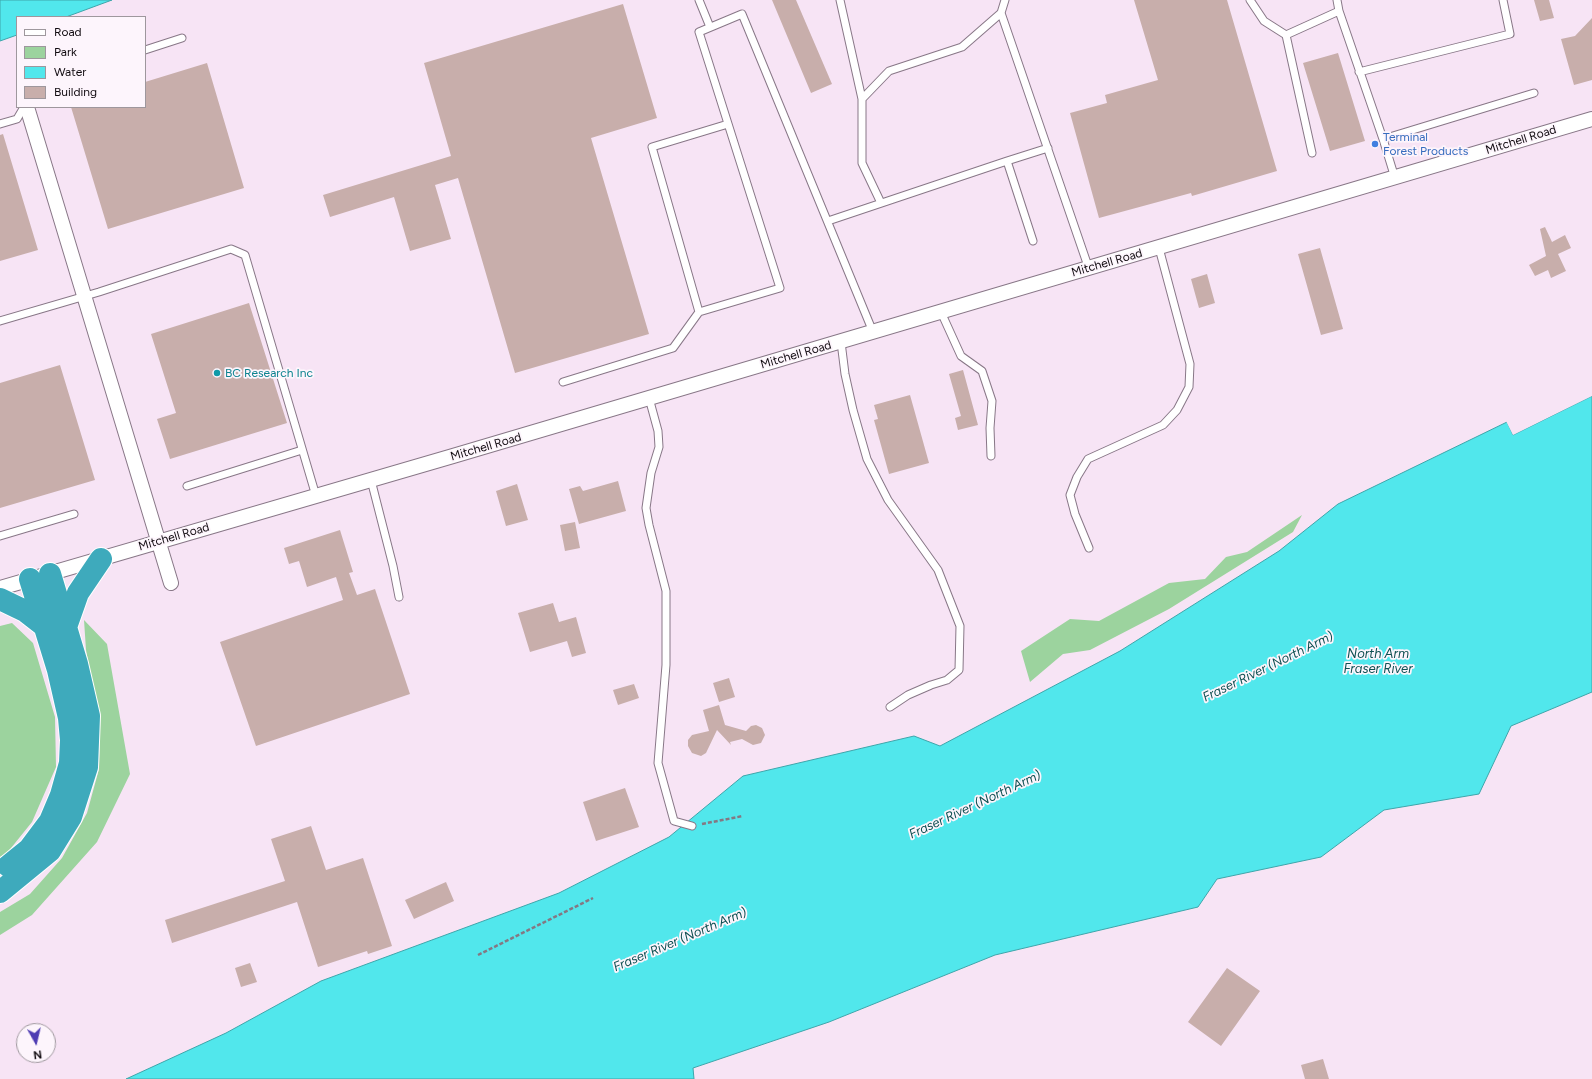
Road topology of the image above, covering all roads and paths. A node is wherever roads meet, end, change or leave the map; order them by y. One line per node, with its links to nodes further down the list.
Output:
1 (699, 0): 9 (lane)
2 (840, 0): 15 (lane)
3 (1005, 0): 8 (lane)
4 (1250, 0): 10 (lane)
5 (1337, 0): 7 (lane)
6 (1503, 0): 13 (lane)
7 (1339, 11): 10 (lane); 13 (lane)
8 (1001, 13): 15 (lane); 22 (lane)
9 (710, 27): 20 (lane); 27 (lane)
10 (1286, 35): 23 (lane)
11 (182, 38): 12 (lane)
12 (146, 50)
13 (1359, 72): 21 (lane)
14 (1534, 93): 21 (lane)
15 (862, 99): 26 (lane)
16 (24, 108): 19 (lane)
17 (25, 108): 31 (street)
18 (1592, 119): 25 (street, Mitchell Road)
19 (0, 124)
20 (728, 124): 32 (lane); 32 (lane)
21 (1383, 139): 25 (lane)
22 (1048, 148): 24 (lane); 30 (lane)
23 (1312, 153)
24 (1007, 161): 26 (lane); 28 (lane)
25 (1395, 178): 29 (street, Mitchell Road)
26 (881, 203): 27 (lane)
27 (828, 221): 35 (lane)
28 (1033, 241)
29 (1160, 248): 30 (street, Mitchell Road); 47 (lane)
30 (1089, 269): 33 (street, Mitchell Road)
31 (84, 296): 34 (lane); 39 (lane); 46 (street)
32 (699, 312): 37 (lane)
33 (941, 312): 35 (street, Mitchell Road); 40 (lane)
34 (0, 321)
35 (873, 332): 36 (street, Mitchell Road)
36 (841, 342): 38 (street, Mitchell Road); 56 (lane)
37 (563, 382)
38 (649, 398): 41 (street, Mitchell Road); 58 (lane)
39 (302, 450): 42 (lane); 43 (lane)
40 (991, 456)
41 (371, 480): 43 (street, Mitchell Road); 52 (lane)
42 (187, 486)
43 (316, 496): 46 (street, Mitchell Road)
44 (74, 514): 45 (lane)
45 (0, 536)
46 (159, 541): 48 (street, Mitchell Road); 50 (street)
47 (1089, 548)
48 (101, 559): 49 (street, Mitchell Road); 55 (highway)
49 (40, 576): 51 (street, Mitchell Road); 54 (highway); 55 (highway)
50 (171, 583)
51 (0, 588)
52 (399, 598)
53 (0, 599): 54 (highway)
54 (43, 625): 59 (highway)
55 (66, 627): 60 (highway)
56 (890, 707)
57 (743, 816): 58 (path)
58 (692, 826)
59 (0, 872)
60 (0, 892)
61 (593, 898): 62 (path)
62 (478, 955)

